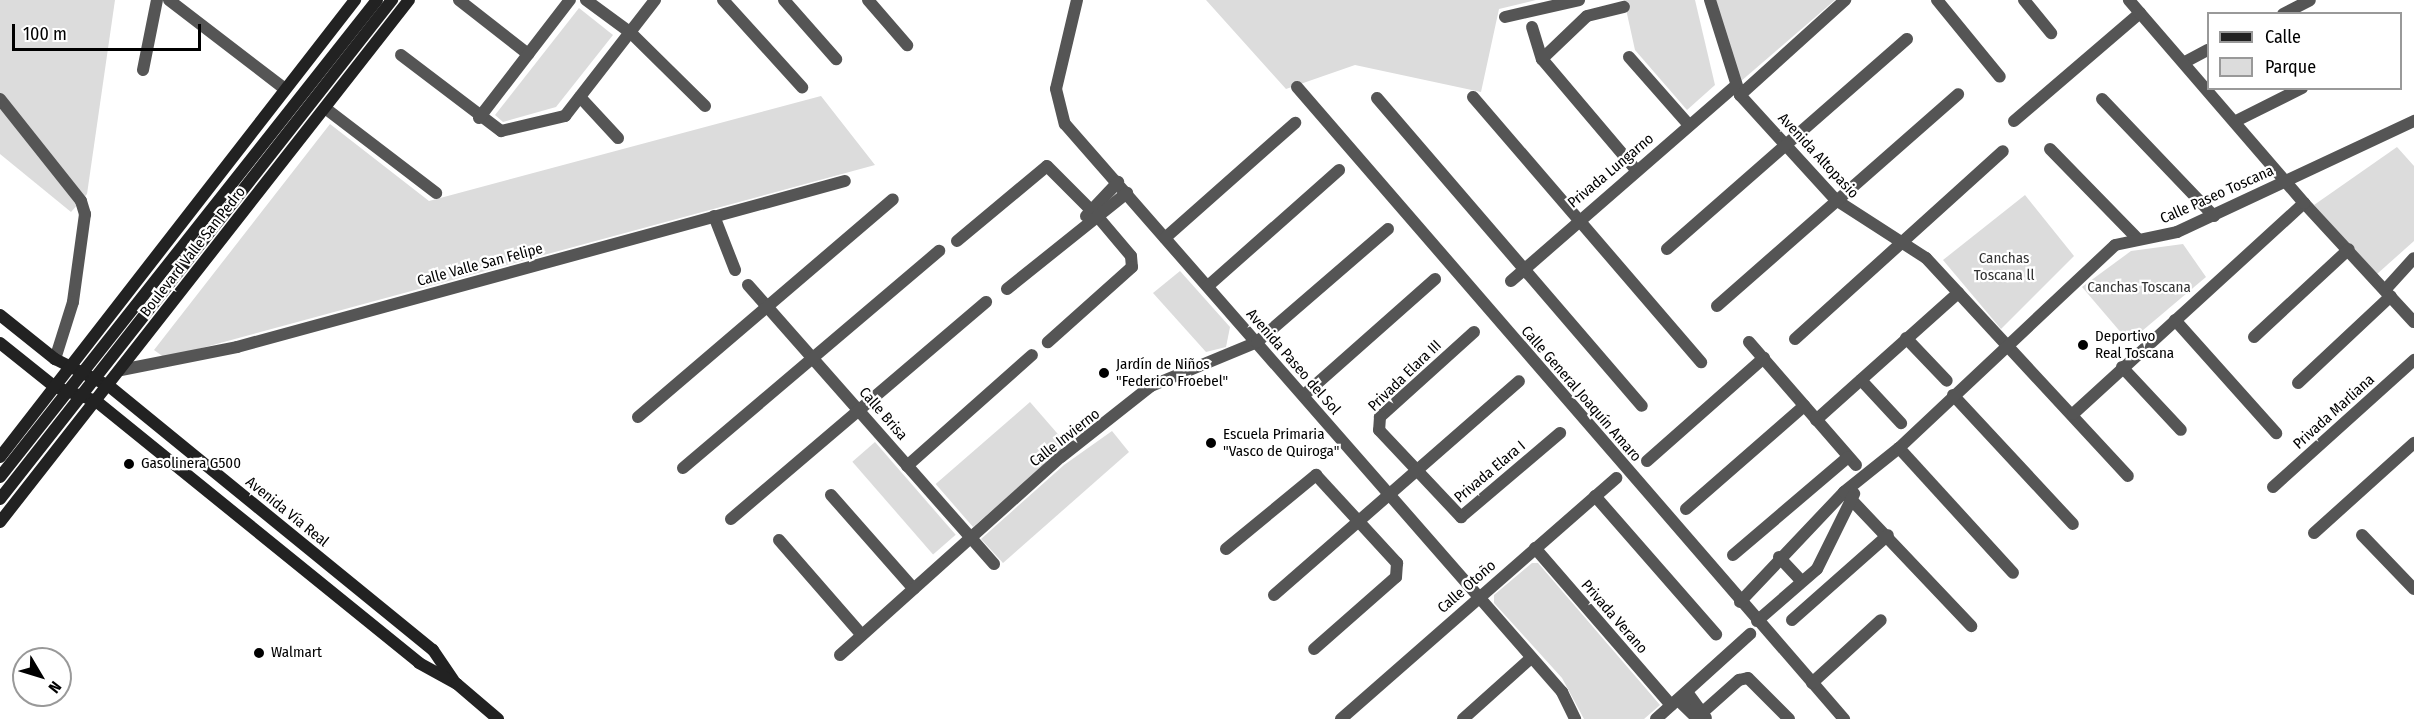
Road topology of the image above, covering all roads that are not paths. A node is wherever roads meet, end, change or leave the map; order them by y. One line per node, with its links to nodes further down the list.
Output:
1 (157, 0): 38 (street)
2 (170, 0): 43 (street)
3 (355, 0): 43 (main road, Boulevard Valle San Pedro)
4 (377, 0): 73 (main road, Boulevard Valle San Pedro)
5 (392, 0): 73 (main road, Boulevard Valle San Pedro)
6 (409, 0): 54 (main road, Boulevard Valle San Pedro)
7 (459, 0): 32 (street)
8 (570, 0): 32 (street)
9 (586, 0): 27 (street)
10 (655, 0): 27 (street)
11 (723, 0): 40 (street)
12 (784, 0): 35 (street)
13 (868, 0): 30 (street)
14 (1077, 0): 69 (street, Avenida Paseo del Sol)
15 (1579, 0): 25 (street)
16 (1710, 0): 46 (street, Avenida Altopasio)
17 (1845, 0): 46 (street, Privada Lungarno)
18 (1937, 0): 39 (street)
19 (2024, 0): 28 (street)
20 (2131, 0): 24 (street)
21 (2310, 0): 23 (street)
22 (1624, 7): 36 (street)
23 (2287, 12)
24 (2140, 13): 37 (street); 56 (street)
25 (1504, 17)
26 (1532, 27): 36 (street)
27 (631, 33): 48 (street); 53 (street)
28 (2051, 33)
29 (1906, 39): 62 (street)
30 (907, 45)
31 (2207, 51): 37 (street)
32 (528, 54): 55 (street)
33 (401, 55): 55 (street)
34 (1629, 57): 60 (street)
35 (836, 59)
36 (1542, 59): 66 (street)
37 (2185, 62): 42 (street)
38 (143, 70)
39 (2000, 77)
40 (802, 87)
41 (1297, 87): 184 (street, Calle General Joaquín Amaro)
42 (2207, 87)
43 (285, 89): 70 (main road, Boulevard Valle San Pedro)
44 (2209, 90): 57 (street)
45 (2298, 90): 57 (street)
46 (1737, 91): 60 (street, Privada Lungarno); 62 (street, Avenida Altopasio)
47 (1958, 94): 75 (street)
48 (580, 97): 55 (street); 61 (street)
49 (1473, 97): 81 (street)
50 (1, 98): 118 (street)
51 (1377, 98): 91 (street)
52 (2102, 99): 80 (street)
53 (705, 106)
54 (325, 108): 72 (street); 77 (main road, Boulevard Valle San Pedro)
55 (479, 118)
56 (2014, 121)
57 (2236, 121): 67 (street)
58 (2414, 121): 67 (street, Calle Paseo Toscana)
59 (1295, 123): 83 (street)
60 (1689, 125): 66 (street, Privada Lungarno)
61 (618, 138)
62 (1788, 146): 75 (street, Avenida Altopasio); 87 (street)
63 (2050, 150): 84 (street)
64 (2003, 151): 86 (street)
65 (1338, 170): 96 (street)
66 (1636, 170): 81 (street, Privada Lungarno)
67 (2287, 180): 76 (street); 80 (street, Calle Paseo Toscana)
68 (845, 181): 79 (street, Calle Valle San Felipe)
69 (1118, 182): 71 (street, Avenida Paseo del Sol); 78 (street)
70 (212, 183): 73 (main road); 121 (main road, Boulevard Valle San Pedro)
71 (1127, 193): 78 (street); 83 (street, Avenida Paseo del Sol)
72 (435, 194)
73 (228, 196): 77 (main road); 123 (main road, Boulevard Valle San Pedro); 125 (main road, Boulevard Valle San Pedro)
74 (893, 199): 101 (street)
75 (1836, 201): 86 (street, Avenida Altopasio); 102 (street)
76 (2304, 203): 88 (street); 104 (street)
77 (246, 209): 124 (main road, Boulevard Valle San Pedro)
78 (1094, 213): 85 (street); 97 (street); 110 (street)
79 (714, 216): 92 (street); 124 (street, Calle Valle San Felipe)
80 (2214, 216): 84 (street, Calle Paseo Toscana)
81 (1579, 218): 91 (street, Privada Lungarno); 120 (street)
82 (1388, 229): 111 (street, Calle Invierno)
83 (1165, 238): 96 (street, Avenida Paseo del Sol)
84 (2137, 238): 114 (street, Calle Paseo Toscana)
85 (957, 241)
86 (1902, 242): 98 (street, Avenida Altopasio); 109 (street)
87 (1667, 249)
88 (2349, 249): 99 (street); 107 (street)
89 (939, 251): 116 (street)
90 (2414, 258): 99 (street)
91 (1524, 268): 94 (street, Privada Lungarno); 137 (street)
92 (735, 270)
93 (1435, 279): 134 (street)
94 (1511, 281)
95 (748, 285): 101 (street, Calle Brisa)
96 (1208, 286): 111 (street, Avenida Paseo del Sol)
97 (1007, 289)
98 (1958, 293): 108 (street); 114 (street, Avenida Altopasio)
99 (2388, 293): 105 (street); 129 (street)
100 (986, 302): 139 (street)
101 (768, 306): 116 (street, Calle Brisa); 141 (street)
102 (1717, 306)
103 (0, 315): 118 (main road, Avenida Vía Real)
104 (2175, 320): 122 (street); 146 (street)
105 (2414, 322)
106 (1474, 332): 153 (street, Privada Elara III)
107 (2254, 337)
108 (1906, 338): 126 (street); 128 (street)
109 (1795, 339)
110 (1048, 342)
111 (1257, 342): 134 (street, Avenida Paseo del Sol); 171 (street, Calle Invierno)
112 (1749, 342): 117 (street)
113 (0, 343): 131 (main road, Avenida Vía Real)
114 (2006, 346): 135 (street, Calle Paseo Toscana); 140 (street, Avenida Altopasio)
115 (1032, 355): 151 (street)
116 (814, 358): 139 (street, Calle Brisa); 152 (street)
117 (1764, 358): 138 (street); 150 (street)
118 (55, 359): 121 (main road, Avenida Vía Real)
119 (2414, 360): 157 (street, Privada Marliana)
120 (1701, 362)
121 (70, 366): 123 (main road, Avenida Vía Real); 131 (main road, Boulevard Valle San Pedro)
122 (2122, 367): 140 (street); 144 (street)
123 (84, 370): 125 (main road, Avenida Vía Real); 132 (main road, Boulevard Valle San Pedro)
124 (121, 370): 130 (main road, Boulevard Valle San Pedro)
125 (98, 377): 130 (main road, Avenida Vía Real); 133 (main road, Boulevard Valle San Pedro)
126 (1861, 380): 142 (street); 143 (street)
127 (1519, 381): 153 (street)
128 (1947, 381)
129 (2298, 383)
130 (109, 386): 136 (main road, Boulevard Valle San Pedro); 196 (main road, Avenida Vía Real)
131 (55, 387): 132 (main road, Avenida Vía Real); 149 (main road, Boulevard Valle San Pedro)
132 (70, 390): 133 (main road, Avenida Vía Real); 155 (main road, Boulevard Valle San Pedro)
133 (84, 394): 136 (main road, Avenida Vía Real); 162 (main road, Boulevard Valle San Pedro)
134 (1304, 395): 159 (street, Avenida Paseo del Sol)
135 (1953, 395): 148 (street, Calle Paseo Toscana); 167 (street)
136 (96, 401): 166 (main road, Boulevard Valle San Pedro); 196 (main road, Avenida Vía Real)
137 (1642, 406)
138 (1804, 406): 142 (street); 163 (street)
139 (860, 411): 151 (street, Calle Brisa); 164 (street)
140 (2073, 414): 154 (street, Avenida Altopasio)
141 (638, 417)
142 (1816, 420): 175 (street)
143 (1901, 423)
144 (2181, 430)
145 (1560, 433): 153 (street, Privada Elara I)
146 (2276, 434)
147 (2414, 443): 168 (street)
148 (1899, 448): 161 (street, Calle Paseo Toscana); 178 (street)
149 (0, 457)
150 (1647, 461)
151 (907, 466): 171 (street, Calle Brisa)
152 (683, 468)
153 (1416, 471): 159 (street)
154 (2128, 476)
155 (0, 477)
156 (1616, 478): 160 (street, Calle Otoño)
157 (2273, 487)
158 (831, 495): 180 (street)
159 (1388, 496): 165 (street); 183 (street, Avenida Paseo del Sol)
160 (1595, 496): 173 (street, Calle Otoño); 189 (street)
161 (1847, 496): 169 (street); 176 (street, Calle Paseo Toscana); 179 (street)
162 (0, 499)
163 (1686, 509)
164 (731, 519)
165 (1359, 521): 174 (street); 182 (street); 192 (street)
166 (0, 522)
167 (2073, 524)
168 (2314, 533)
169 (1888, 535): 185 (street); 188 (street)
170 (2362, 535): 181 (street)
171 (971, 539): 177 (street, Calle Brisa); 180 (street, Calle Invierno)
172 (779, 540): 191 (street)
173 (1535, 548): 183 (street, Calle Otoño); 197 (street, Privada Verano)
174 (1226, 549)
175 (1733, 555)
176 (1779, 556): 179 (street); 184 (street, Calle Paseo Toscana)
177 (994, 564)
178 (2013, 573)
179 (1801, 581): 187 (street)
180 (914, 589): 191 (street, Calle Invierno)
181 (2414, 589)
182 (1274, 595)
183 (1477, 598): 194 (street, Avenida Paseo del Sol); 198 (street, Calle Otoño)
184 (1740, 602): 187 (street, Calle General Joaquín Amaro)
185 (1792, 620)
186 (1881, 620): 195 (street)
187 (1757, 621): 195 (street, Calle General Joaquín Amaro)
188 (1971, 626)
189 (1716, 634)
190 (1750, 634): 197 (street)
191 (862, 635): 193 (street, Calle Invierno)
192 (1314, 650)
193 (840, 655)
194 (1531, 658): 201 (street); 202 (street, Avenida Paseo del Sol)
195 (1812, 683): 205 (street, Calle General Joaquín Amaro)
196 (456, 684): 200 (main road, Avenida Vía Real)
197 (1678, 699): 199 (street, Privada Verano); 203 (street)
198 (1346, 717)
199 (1700, 717): 204 (street)
200 (498, 719)
201 (1463, 719)
202 (1575, 719)
203 (1656, 719)
204 (1789, 719)
205 (1844, 719)

